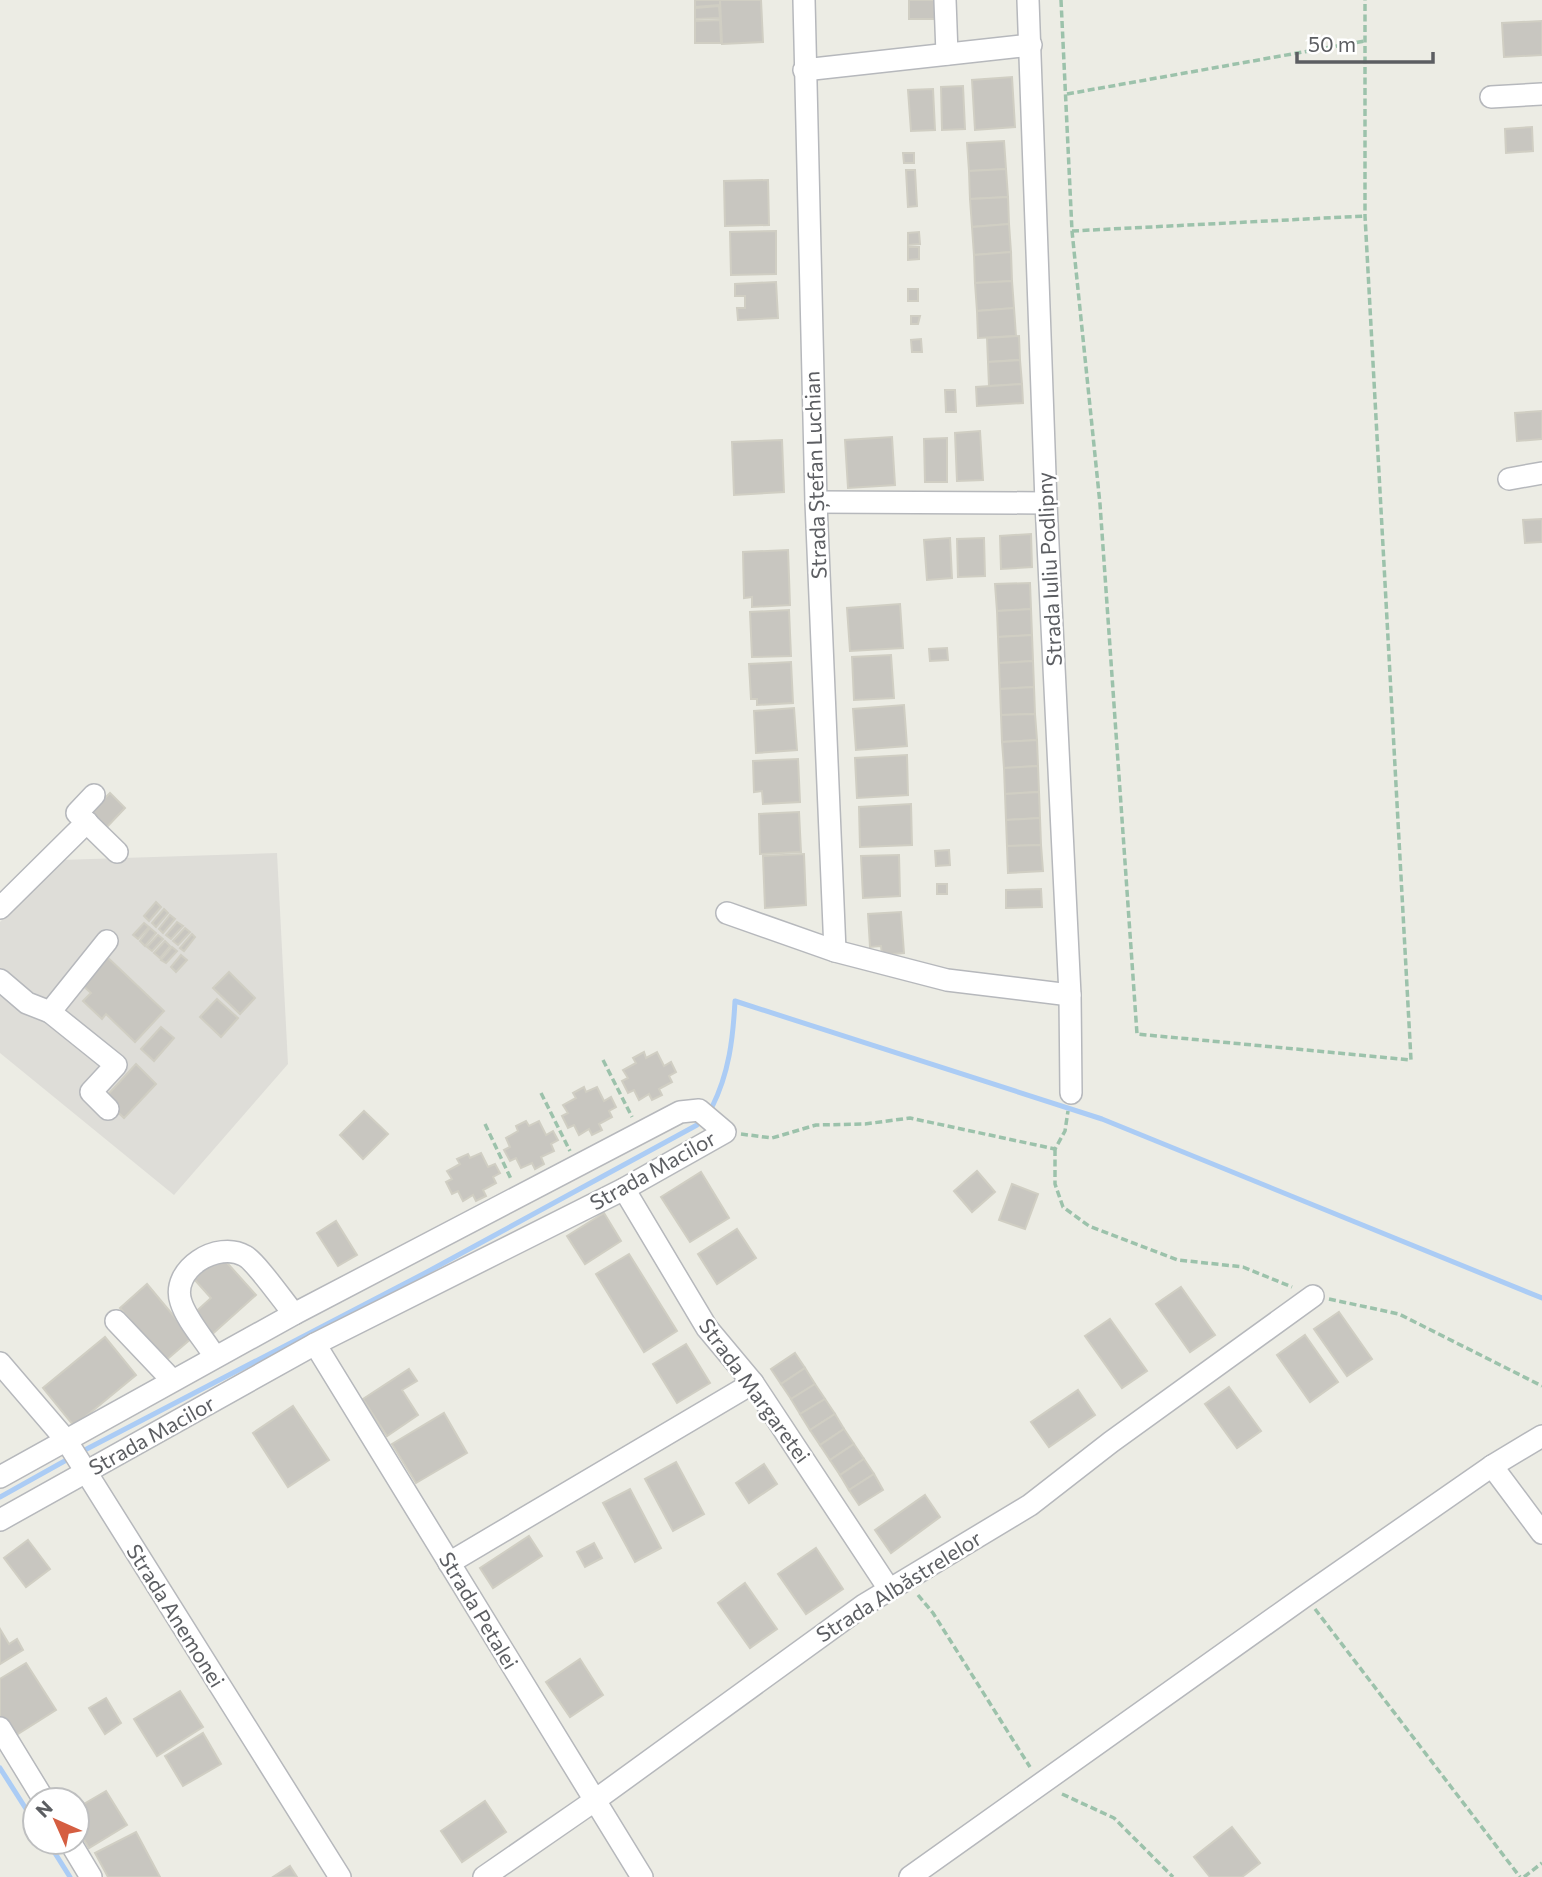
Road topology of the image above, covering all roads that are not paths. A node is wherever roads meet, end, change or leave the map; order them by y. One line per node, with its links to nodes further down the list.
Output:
1 (804, 0): 6 (street, Strada Ștefan Luchian)
2 (945, 0): 5 (street)
3 (1028, 0): 4 (street, Strada Iuliu Podlipny)
4 (1031, 45): 5 (street); 12 (street, Strada Iuliu Podlipny)
5 (947, 54): 6 (street)
6 (804, 71): 11 (street, Strada Ștefan Luchian)
7 (1542, 94): 8 (street)
8 (1491, 97)
9 (1542, 473): 10 (street)
10 (1509, 479)
11 (817, 502): 12 (street); 19 (street, Strada Ștefan Luchian)
12 (1046, 503): 21 (street, Strada Iuliu Podlipny)
13 (94, 796): 14 (street)
14 (87, 822): 15 (street); 16 (street)
15 (117, 852)
16 (0, 908)
17 (727, 913): 19 (street)
18 (107, 941): 22 (street)
19 (835, 951): 21 (street)
20 (0, 980): 22 (street)
21 (1070, 995): 23 (street, Strada Iuliu Podlipny)
22 (50, 1012): 24 (street)
23 (1071, 1093)
24 (108, 1110)
25 (624, 1189): 27 (street, Strada Macilor); 29 (street, Strada Macilor); 33 (street, Strada Margaretei)
26 (1313, 1296): 42 (street, Strada Albăstrelelor)
27 (294, 1314): 30 (street, Strada Macilor); 30 (street)
28 (116, 1321): 32 (street)
29 (315, 1344): 37 (street, Strada Macilor); 41 (street, Strada Petalei)
30 (215, 1357): 32 (street, Strada Macilor)
31 (0, 1363): 35 (street, Strada Anemonei)
32 (172, 1380): 35 (street, Strada Macilor)
33 (753, 1383): 41 (street); 42 (street, Strada Margaretei)
34 (1542, 1436): 36 (street)
35 (67, 1443): 37 (street, Strada Anemonei); 38 (street, Strada Macilor)
36 (1492, 1466): 40 (street); 51 (street)
37 (83, 1469): 39 (street, Strada Macilor); 48 (street, Strada Anemonei)
38 (0, 1477)
39 (0, 1520)
40 (1542, 1533)
41 (449, 1563): 45 (street, Strada Petalei)
42 (897, 1584): 45 (street, Strada Albăstrelelor)
43 (0, 1728): 44 (street)
44 (35, 1786)
45 (594, 1801): 49 (street, Strada Albăstrelelor); 50 (street, Strada Petalei)
46 (78, 1856): 47 (street)
47 (91, 1877)
48 (340, 1877)
49 (484, 1877)
50 (642, 1877)
51 (910, 1877)

